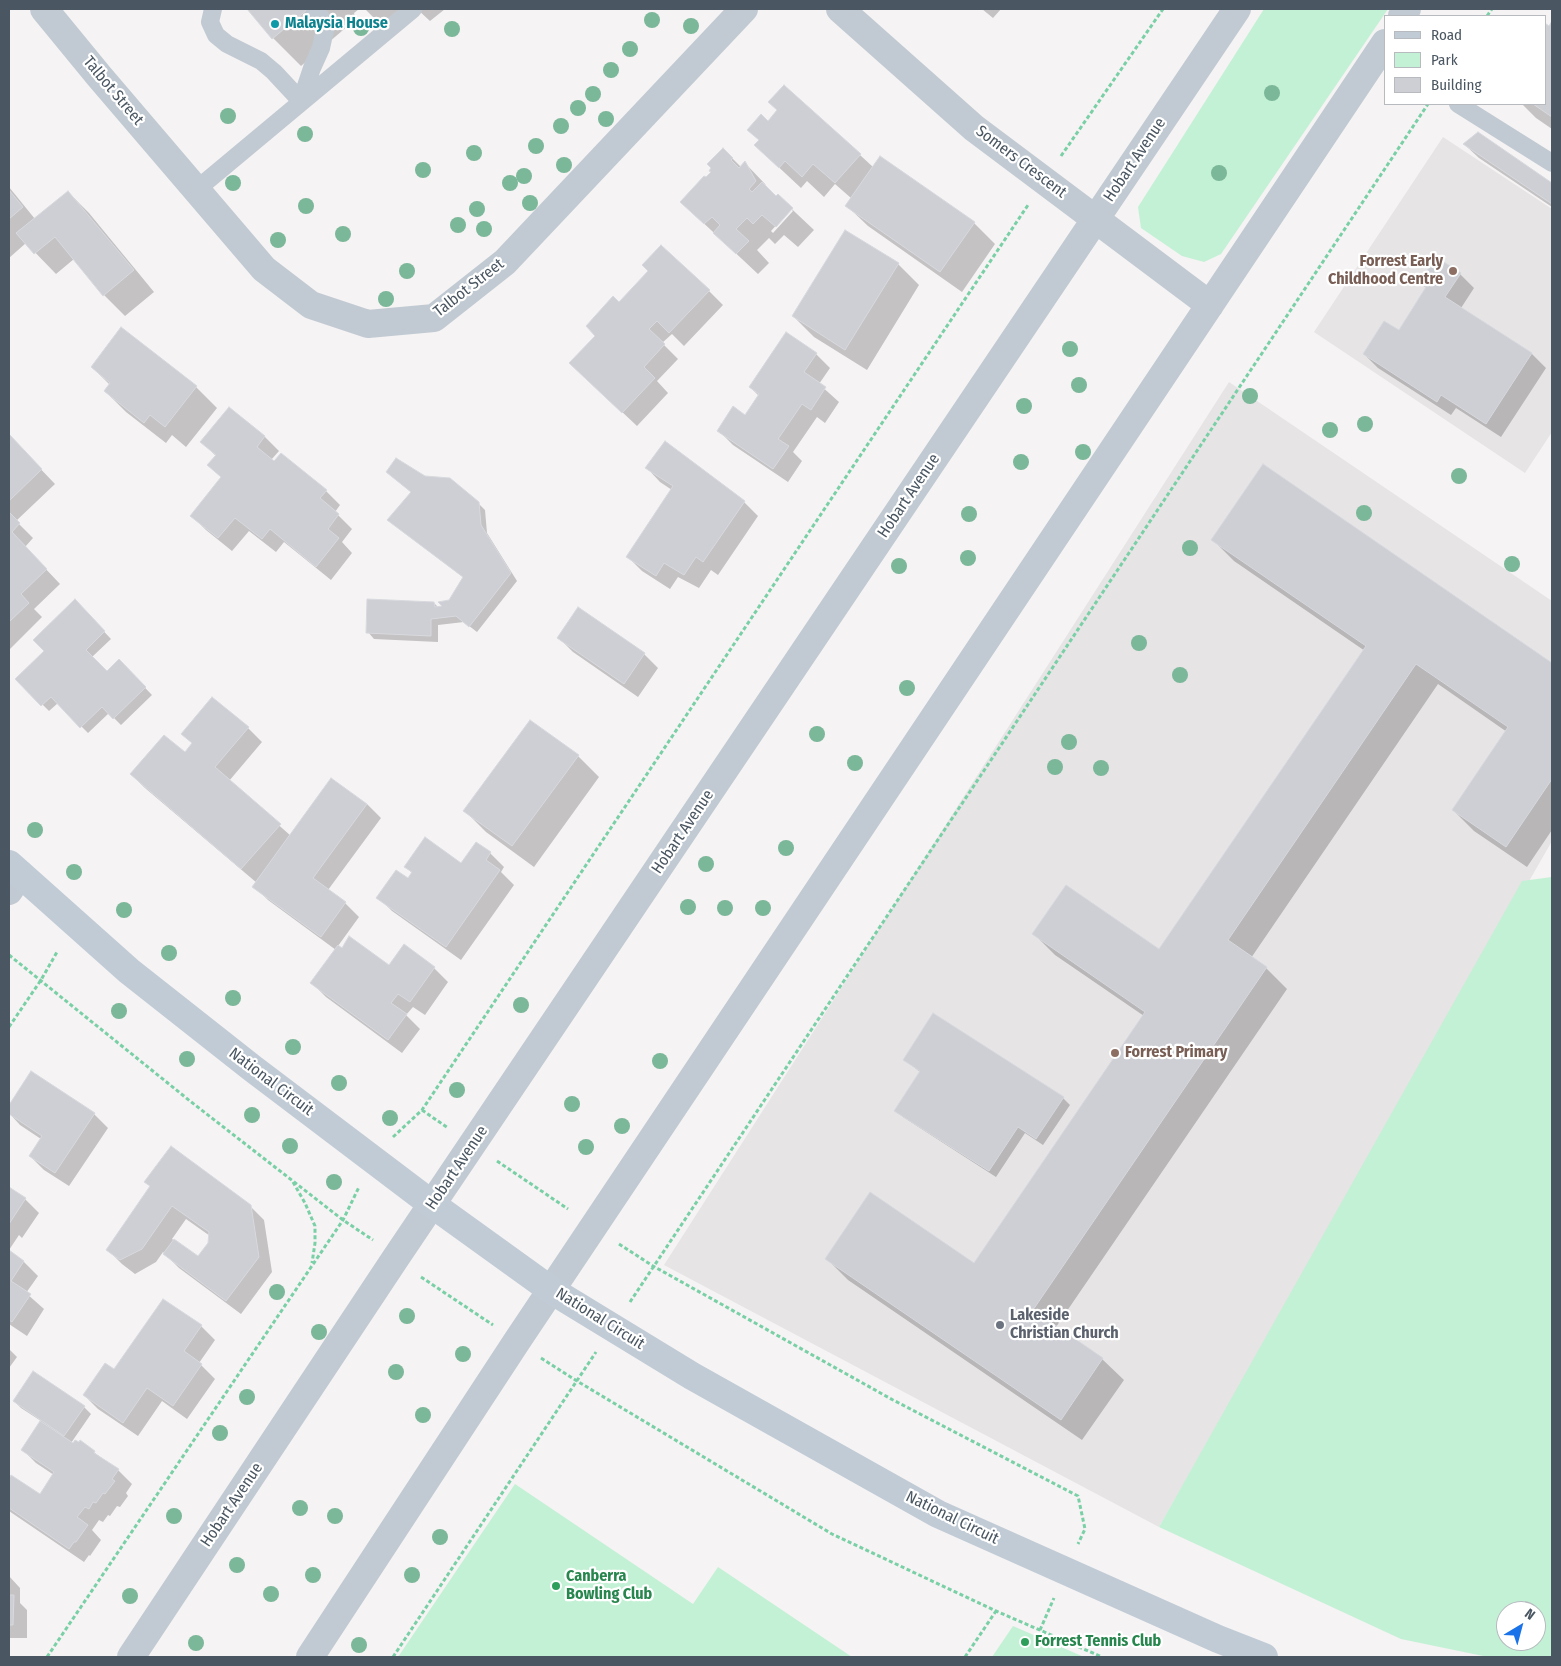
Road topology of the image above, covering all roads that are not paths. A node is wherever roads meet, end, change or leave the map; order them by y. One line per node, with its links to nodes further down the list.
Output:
1 (44, 9): 12 (street, Talbot Street)
2 (213, 9): 9 (lane)
3 (315, 9): 9 (lane)
4 (413, 9): 9 (lane)
5 (744, 9): 12 (street, Talbot Street)
6 (840, 9): 13 (street, Somers Crescent)
7 (1237, 9): 13 (street, Hobart Avenue)
8 (1383, 51): 14 (street)
9 (302, 102): 12 (lane)
10 (1460, 105): 11 (lane)
11 (1552, 163)
12 (196, 190)
13 (1096, 219): 14 (street, Somers Crescent); 16 (street, Hobart Avenue)
14 (1210, 305): 17 (street)
15 (12, 876): 16 (street, National Circuit)
16 (432, 1205): 17 (street, National Circuit); 18 (street, Hobart Avenue)
17 (551, 1290): 19 (street); 20 (street, National Circuit)
18 (132, 1657)
19 (310, 1657)
20 (1264, 1657)

